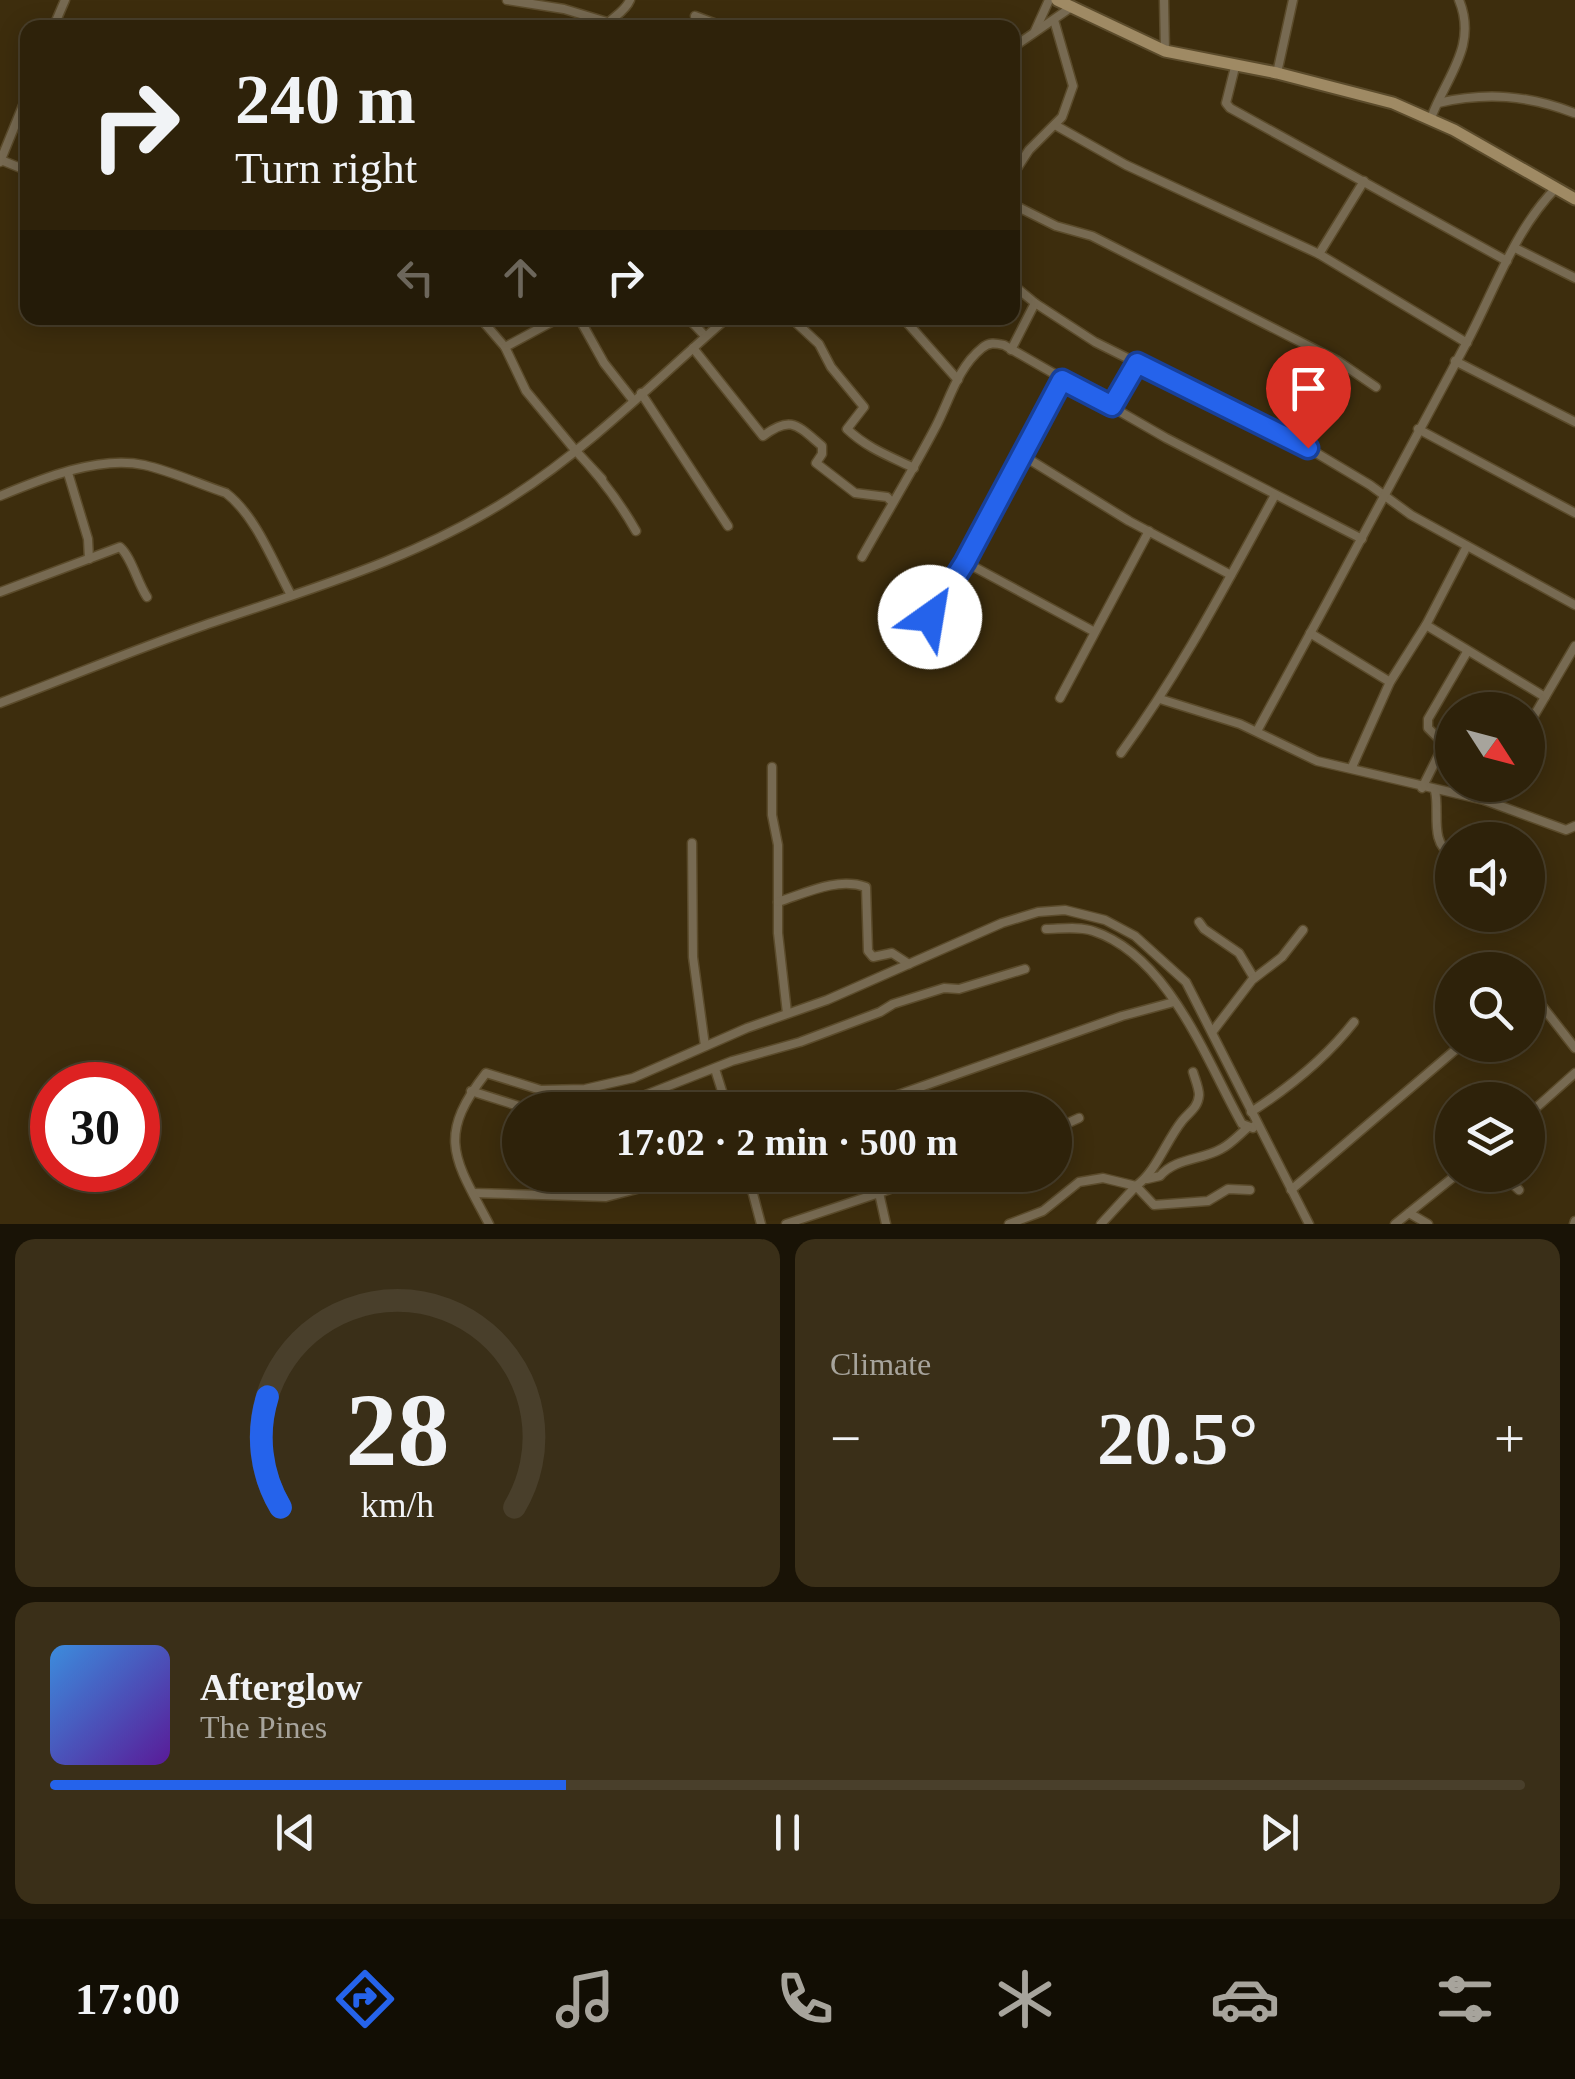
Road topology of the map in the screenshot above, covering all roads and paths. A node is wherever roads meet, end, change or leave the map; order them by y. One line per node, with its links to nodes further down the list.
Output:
1 (507, 0): 10 (street)
2 (630, 0): 11 (street)
3 (1049, 0): 14 (street)
4 (1057, 0): 8 (street)
5 (1164, 0): 16 (street)
6 (1294, 0): 18 (street)
7 (1459, 0): 19 (street)
8 (1072, 6): 13 (street); 16 (street)
9 (695, 16): 12 (street)
10 (593, 20)
11 (613, 20)
12 (706, 20)
13 (1054, 20): 14 (street); 23 (street)
14 (1035, 31): 15 (street)
15 (1020, 42)
16 (1166, 51): 17 (street)
17 (1235, 66): 18 (street); 26 (street)
18 (1278, 73): 22 (street)
19 (1438, 102): 21 (street); 22 (street)
20 (20, 112): 24 (street)
21 (1574, 113)
22 (1431, 118): 27 (street)
23 (1055, 125): 25 (street); 31 (street)
24 (0, 161)
25 (1020, 164)
26 (1364, 181): 31 (street); 32 (street)
27 (1557, 188): 28 (street); 30 (street)
28 (1575, 199)
29 (1020, 208): 52 (street)
30 (1515, 248): 32 (street); 33 (street)
31 (1319, 254): 44 (street)
32 (1507, 261): 44 (street)
33 (1575, 278)
34 (1020, 291): 35 (street)
35 (1035, 304): 47 (street); 49 (street)
36 (486, 325): 45 (street)
37 (546, 325): 45 (street)
38 (583, 325): 54 (street)
39 (695, 325): 43 (street)
40 (718, 325): 43 (street)
41 (799, 325): 60 (street)
42 (909, 325): 50 (street)
43 (705, 336): 46 (street)
44 (1467, 343): 48 (street)
45 (505, 347): 58 (street)
46 (693, 348): 53 (street); 66 (street)
47 (1011, 350): 50 (street); 51 (street)
48 (1455, 360): 56 (street); 57 (street)
49 (1137, 363): 55 (street); 64 (street)
50 (958, 380): 60 (street)
51 (1062, 380): 55 (street); 59 (street)
52 (1376, 386)
53 (641, 393): 54 (street); 68 (street)
54 (633, 400): 58 (street)
55 (1112, 406): 62 (street)
56 (1575, 422)
57 (1418, 428): 64 (street); 67 (street)
58 (575, 450): 69 (street); 78 (street)
59 (1022, 455): 70 (street); 75 (street)
60 (914, 468): 66 (street)
61 (68, 473): 63 (street); 74 (street); 78 (street)
62 (1274, 494): 71 (street); 76 (street)
63 (0, 496)
64 (1386, 497): 71 (street); 72 (street)
65 (1575, 497): 67 (street)
66 (892, 502): 73 (street)
67 (1571, 511)
68 (728, 526)
69 (636, 531)
70 (1148, 532): 76 (street); 83 (street)
71 (1362, 539): 84 (street)
72 (1467, 546): 80 (street); 82 (street)
73 (862, 557)
74 (90, 559): 77 (street); 79 (street)
75 (965, 562): 81 (street); 83 (street)
76 (1231, 575): 91 (street)
77 (0, 592)
78 (291, 595): 92 (street)
79 (146, 597)
80 (1575, 605)
81 (930, 617)
82 (1426, 625): 86 (street); 87 (street)
83 (1093, 631): 90 (street)
84 (1310, 634): 87 (street); 93 (street)
85 (1575, 646): 89 (street)
86 (1467, 652): 88 (street); 97 (street)
87 (1390, 682): 96 (street)
88 (1536, 692)
89 (1545, 697)
90 (1060, 698)
91 (1160, 700): 93 (street); 94 (street)
92 (0, 702)
93 (1257, 730): 96 (street)
94 (1120, 753)
95 (772, 767): 102 (street)
96 (1352, 767): 97 (street)
97 (1422, 788): 98 (street)
98 (1435, 790)
99 (1489, 802): 100 (street)
100 (1575, 826)
101 (692, 843): 114 (street)
102 (778, 902): 106 (street); 111 (street)
103 (1199, 922): 108 (street)
104 (1046, 929): 109 (street)
105 (1303, 930): 108 (street)
106 (910, 964): 111 (street); 113 (street)
107 (1025, 969): 117 (street)
108 (1254, 978): 113 (street)
109 (1174, 1002): 123 (street); 130 (street)
110 (1545, 1010): 115 (street)
111 (787, 1013): 114 (street)
112 (1354, 1022): 126 (street)
113 (1213, 1031): 126 (street)
114 (705, 1046): 120 (street)
115 (1575, 1048)
116 (1441, 1062): 134 (street)
117 (715, 1069): 121 (street); 122 (street)
118 (1192, 1072): 131 (street)
119 (1575, 1073): 124 (street)
120 (472, 1091): 125 (street); 139 (street)
121 (654, 1092)
122 (722, 1092)
123 (907, 1092)
124 (1545, 1099)
125 (502, 1101)
126 (1251, 1112): 129 (street)
127 (1080, 1118): 128 (street)
128 (1072, 1122)
129 (1257, 1123): 130 (street); 134 (street)
130 (1247, 1128): 131 (street)
131 (1146, 1179): 132 (street)
132 (1136, 1186): 133 (street); 145 (street); 146 (street)
133 (1250, 1190)
134 (1291, 1190): 147 (street)
135 (625, 1192): 139 (street)
136 (753, 1192): 142 (street)
137 (1435, 1192): 140 (street)
138 (879, 1193): 143 (street); 144 (street)
139 (473, 1194): 141 (street)
140 (1409, 1213): 148 (street); 149 (street)
141 (488, 1224)
142 (762, 1224)
143 (786, 1224)
144 (886, 1224)
145 (1009, 1224)
146 (1101, 1224)
147 (1310, 1224)
148 (1396, 1224)
149 (1428, 1224)

